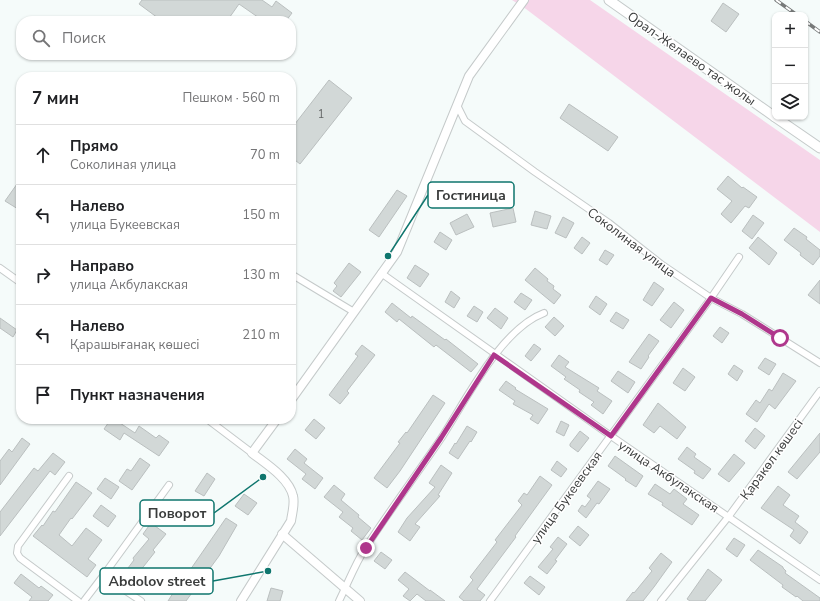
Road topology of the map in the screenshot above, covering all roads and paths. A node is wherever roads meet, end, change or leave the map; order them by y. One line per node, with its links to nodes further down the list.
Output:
1 (524, 0): 3 (street)
2 (609, 0): 4 (main road, Орал-Желаево тас жолы)
3 (458, 105): 9 (street); 12 (street, Соколиная улица)
4 (772, 115)
5 (779, 120): 6 (main road, Орал-Желаево тас жолы)
6 (820, 148)
7 (739, 257): 12 (street, улица Букеевская)
8 (0, 268): 11 (street)
9 (381, 273): 13 (street); 15 (street, улица Акбулакская)
10 (296, 277): 13 (street)
11 (16, 279)
12 (711, 298): 16 (street, Соколиная улица); 21 (street, улица Букеевская)
13 (354, 312): 18 (street)
14 (544, 313): 15 (street)
15 (494, 355): 21 (street, улица Акбулакская); 29 (street)
16 (820, 363)
17 (820, 392): 25 (street, Қаракөл көшесі)
18 (296, 393)
19 (214, 424): 22 (street)
20 (273, 424): 22 (street)
21 (611, 436): 25 (street, улица Акбулакская); 36 (street, улица Букеевская)
22 (252, 453): 26 (street)
23 (69, 476): 30 (street)
24 (169, 485): 27 (street)
25 (729, 516): 28 (street, улица Акбулакская); 37 (street, Қаракөл көшесі)
26 (282, 534): 29 (street); 33 (street)
27 (103, 576): 31 (street); 32 (street)
28 (820, 580)
29 (344, 588): 34 (street); 35 (street)
30 (78, 601)
31 (84, 601)
32 (141, 601)
33 (241, 601)
34 (339, 601)
35 (360, 601)
36 (490, 601)
37 (661, 601)

